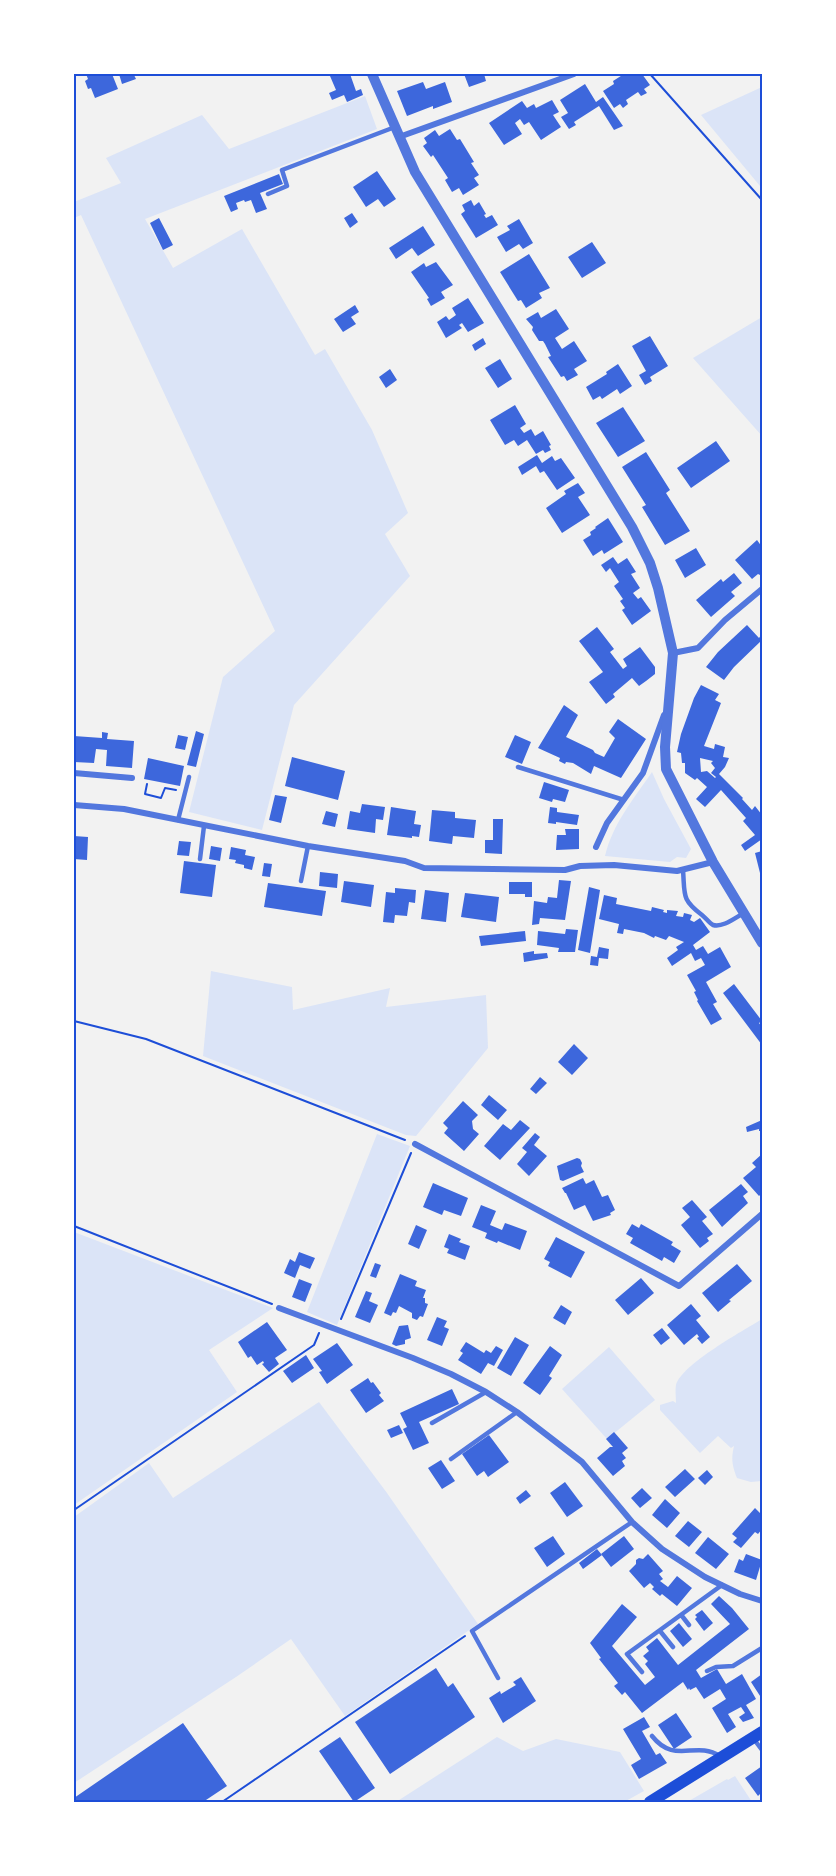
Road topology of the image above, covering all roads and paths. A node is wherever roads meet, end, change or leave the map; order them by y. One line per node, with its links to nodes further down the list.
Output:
1 (372, 74): 4 (street)
2 (574, 74): 4 (street)
3 (650, 74): 6 (path)
4 (397, 132): 5 (lane); 8 (street)
5 (268, 194)
6 (762, 200)
7 (762, 589): 8 (street)
8 (673, 653): 9 (street)
9 (670, 697): 16 (street); 23 (street)
10 (518, 767): 16 (lane)
11 (74, 772): 13 (street)
12 (189, 777): 15 (lane)
13 (132, 778)
14 (147, 784): 15 (path)
15 (185, 792): 18 (lane)
16 (624, 800): 21 (street)
17 (74, 805): 18 (street)
18 (178, 820): 19 (street)
19 (204, 826): 20 (street); 22 (lane)
20 (308, 846): 24 (street); 25 (lane)
21 (596, 848)
22 (200, 859)
23 (713, 862): 24 (street); 26 (street)
24 (683, 870): 26 (lane)
25 (301, 880)
26 (744, 912): 27 (street)
27 (762, 943)
28 (74, 1021): 29 (path)
29 (415, 1144): 30 (street); 34 (path)
30 (762, 1214)
31 (74, 1226): 32 (path)
32 (279, 1307): 33 (street)
33 (323, 1324): 34 (street); 39 (path)
34 (337, 1330): 35 (street)
35 (486, 1392): 36 (street); 37 (lane)
36 (517, 1412): 38 (lane); 40 (street)
37 (432, 1423)
38 (451, 1459)
39 (74, 1510)
40 (632, 1522): 41 (street); 45 (lane)
41 (722, 1585): 42 (street); 43 (lane)
42 (762, 1601)
43 (682, 1616): 44 (lane); 46 (lane)
44 (689, 1625)
45 (472, 1631): 51 (lane); 56 (path)
46 (660, 1631): 47 (lane); 50 (lane)
47 (673, 1647)
48 (762, 1648): 49 (lane)
49 (707, 1671)
50 (642, 1672)
51 (498, 1678)
52 (758, 1735): 54 (lane); 55 (main road)
53 (652, 1736): 55 (lane)
54 (762, 1750)
55 (722, 1758): 57 (main road)
56 (222, 1803)
57 (650, 1803)

